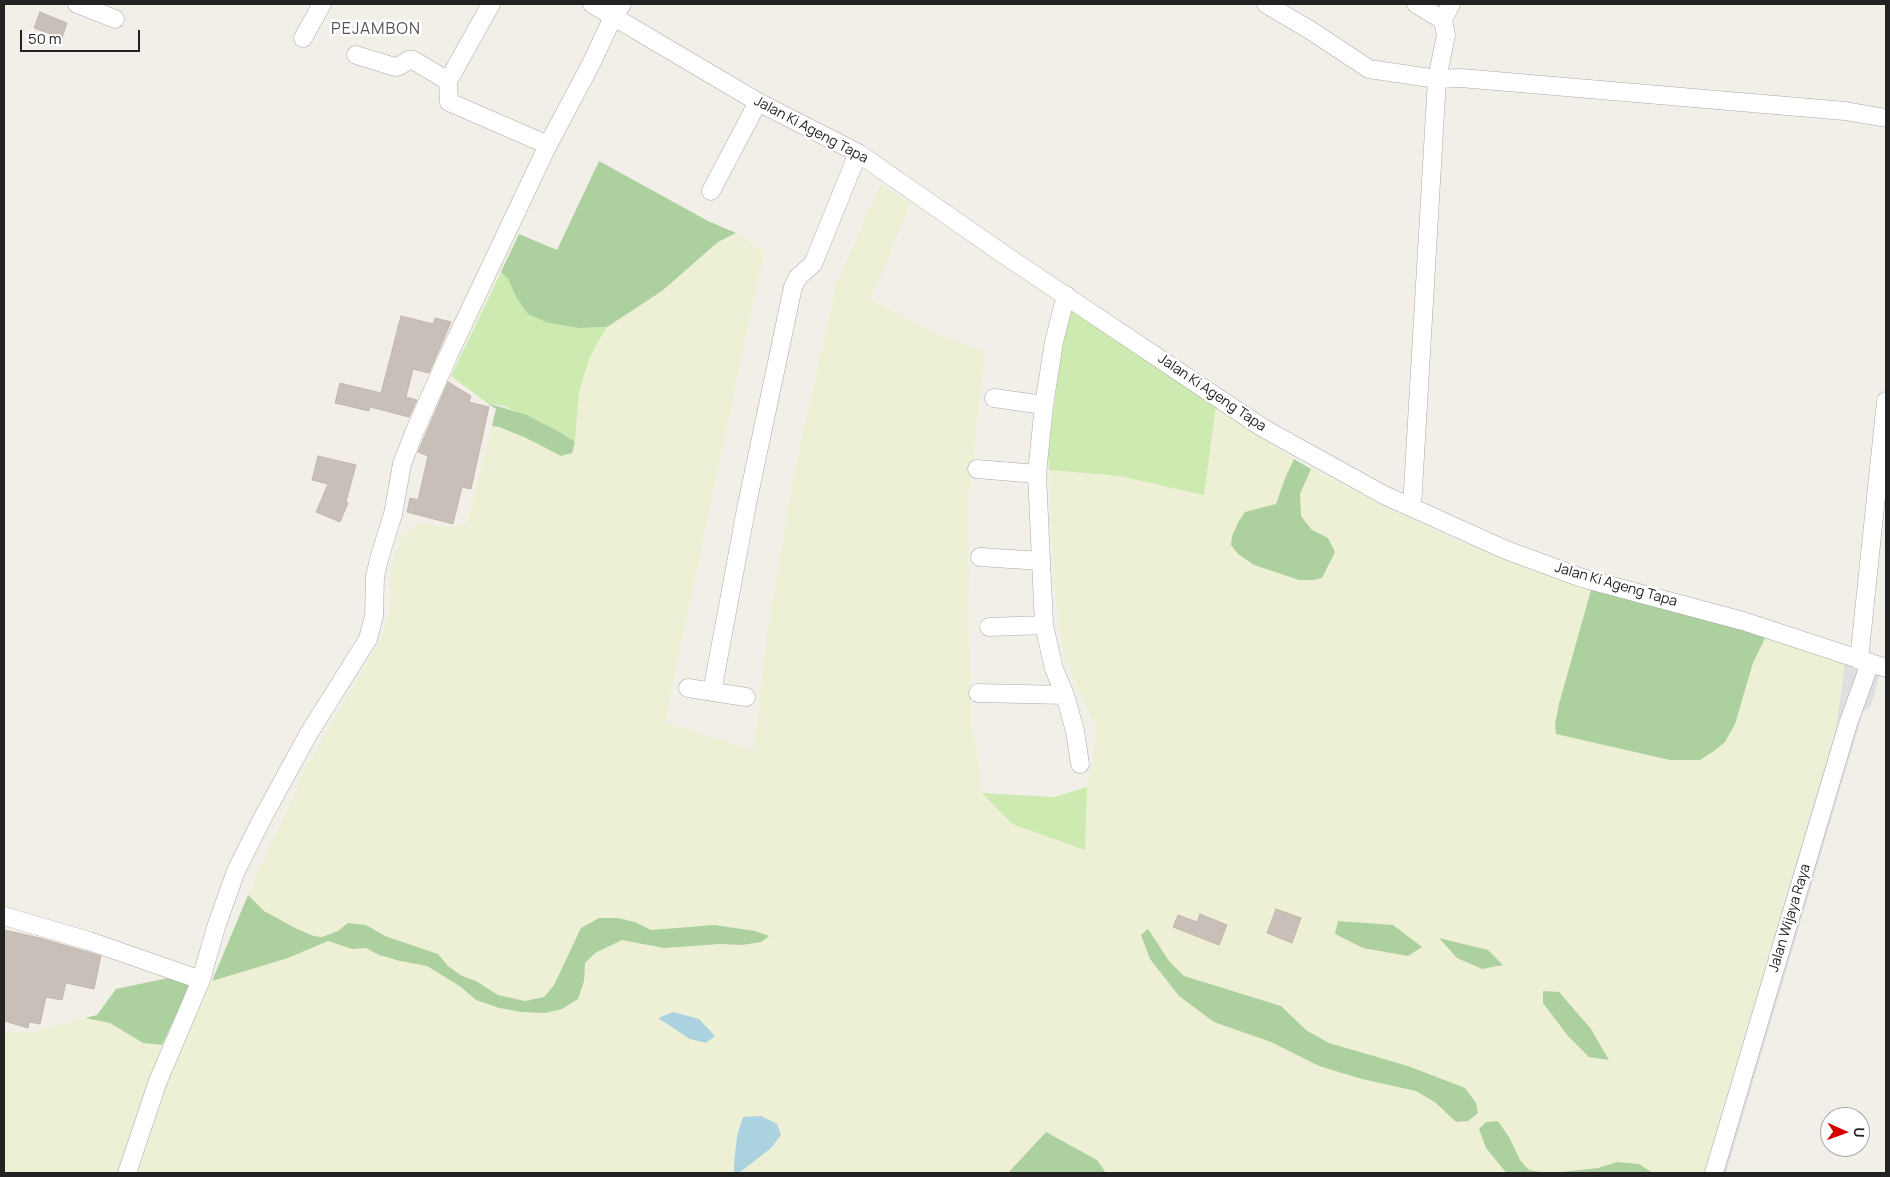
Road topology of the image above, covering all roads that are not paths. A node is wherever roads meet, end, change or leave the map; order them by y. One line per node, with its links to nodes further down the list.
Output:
1 (77, 4): 9 (street)
2 (322, 4): 11 (street)
3 (491, 4): 14 (street)
4 (592, 4): 8 (street, Jalan Ki Ageng Tapa)
5 (1266, 4): 13 (street)
6 (1416, 4): 10 (street)
7 (1451, 4): 10 (street)
8 (617, 11): 15 (street, Jalan Ki Ageng Tapa); 17 (street)
9 (115, 19)
10 (1443, 20): 13 (street)
11 (302, 38)
12 (356, 55): 14 (street)
13 (1437, 79): 16 (street); 26 (street)
14 (448, 82): 17 (street)
15 (758, 102): 18 (street, Jalan Ki Ageng Tapa); 19 (street)
16 (1886, 118)
17 (548, 145): 39 (street)
18 (858, 153): 20 (street, Jalan Ki Ageng Tapa); 33 (street)
19 (711, 191)
20 (1066, 295): 23 (street); 26 (street, Jalan Ki Ageng Tapa)
21 (994, 398): 23 (street)
22 (1886, 401): 31 (street, Jalan Wijaya Raya)
23 (1044, 406): 25 (street)
24 (977, 469): 25 (street)
25 (1037, 474): 28 (street)
26 (1412, 507): 31 (street, Jalan Ki Ageng Tapa)
27 (980, 557): 28 (street)
28 (1041, 561): 29 (street)
29 (1044, 625): 30 (street); 35 (street)
30 (989, 627)
31 (1872, 664): 41 (street, Jalan Wijaya Raya)
32 (688, 688): 33 (street)
33 (712, 692): 36 (street)
34 (978, 693): 35 (street)
35 (1065, 694): 37 (street)
36 (746, 697)
37 (1080, 764)
38 (4, 916): 39 (street)
39 (201, 980): 40 (street)
40 (127, 1173)
41 (1714, 1173)

